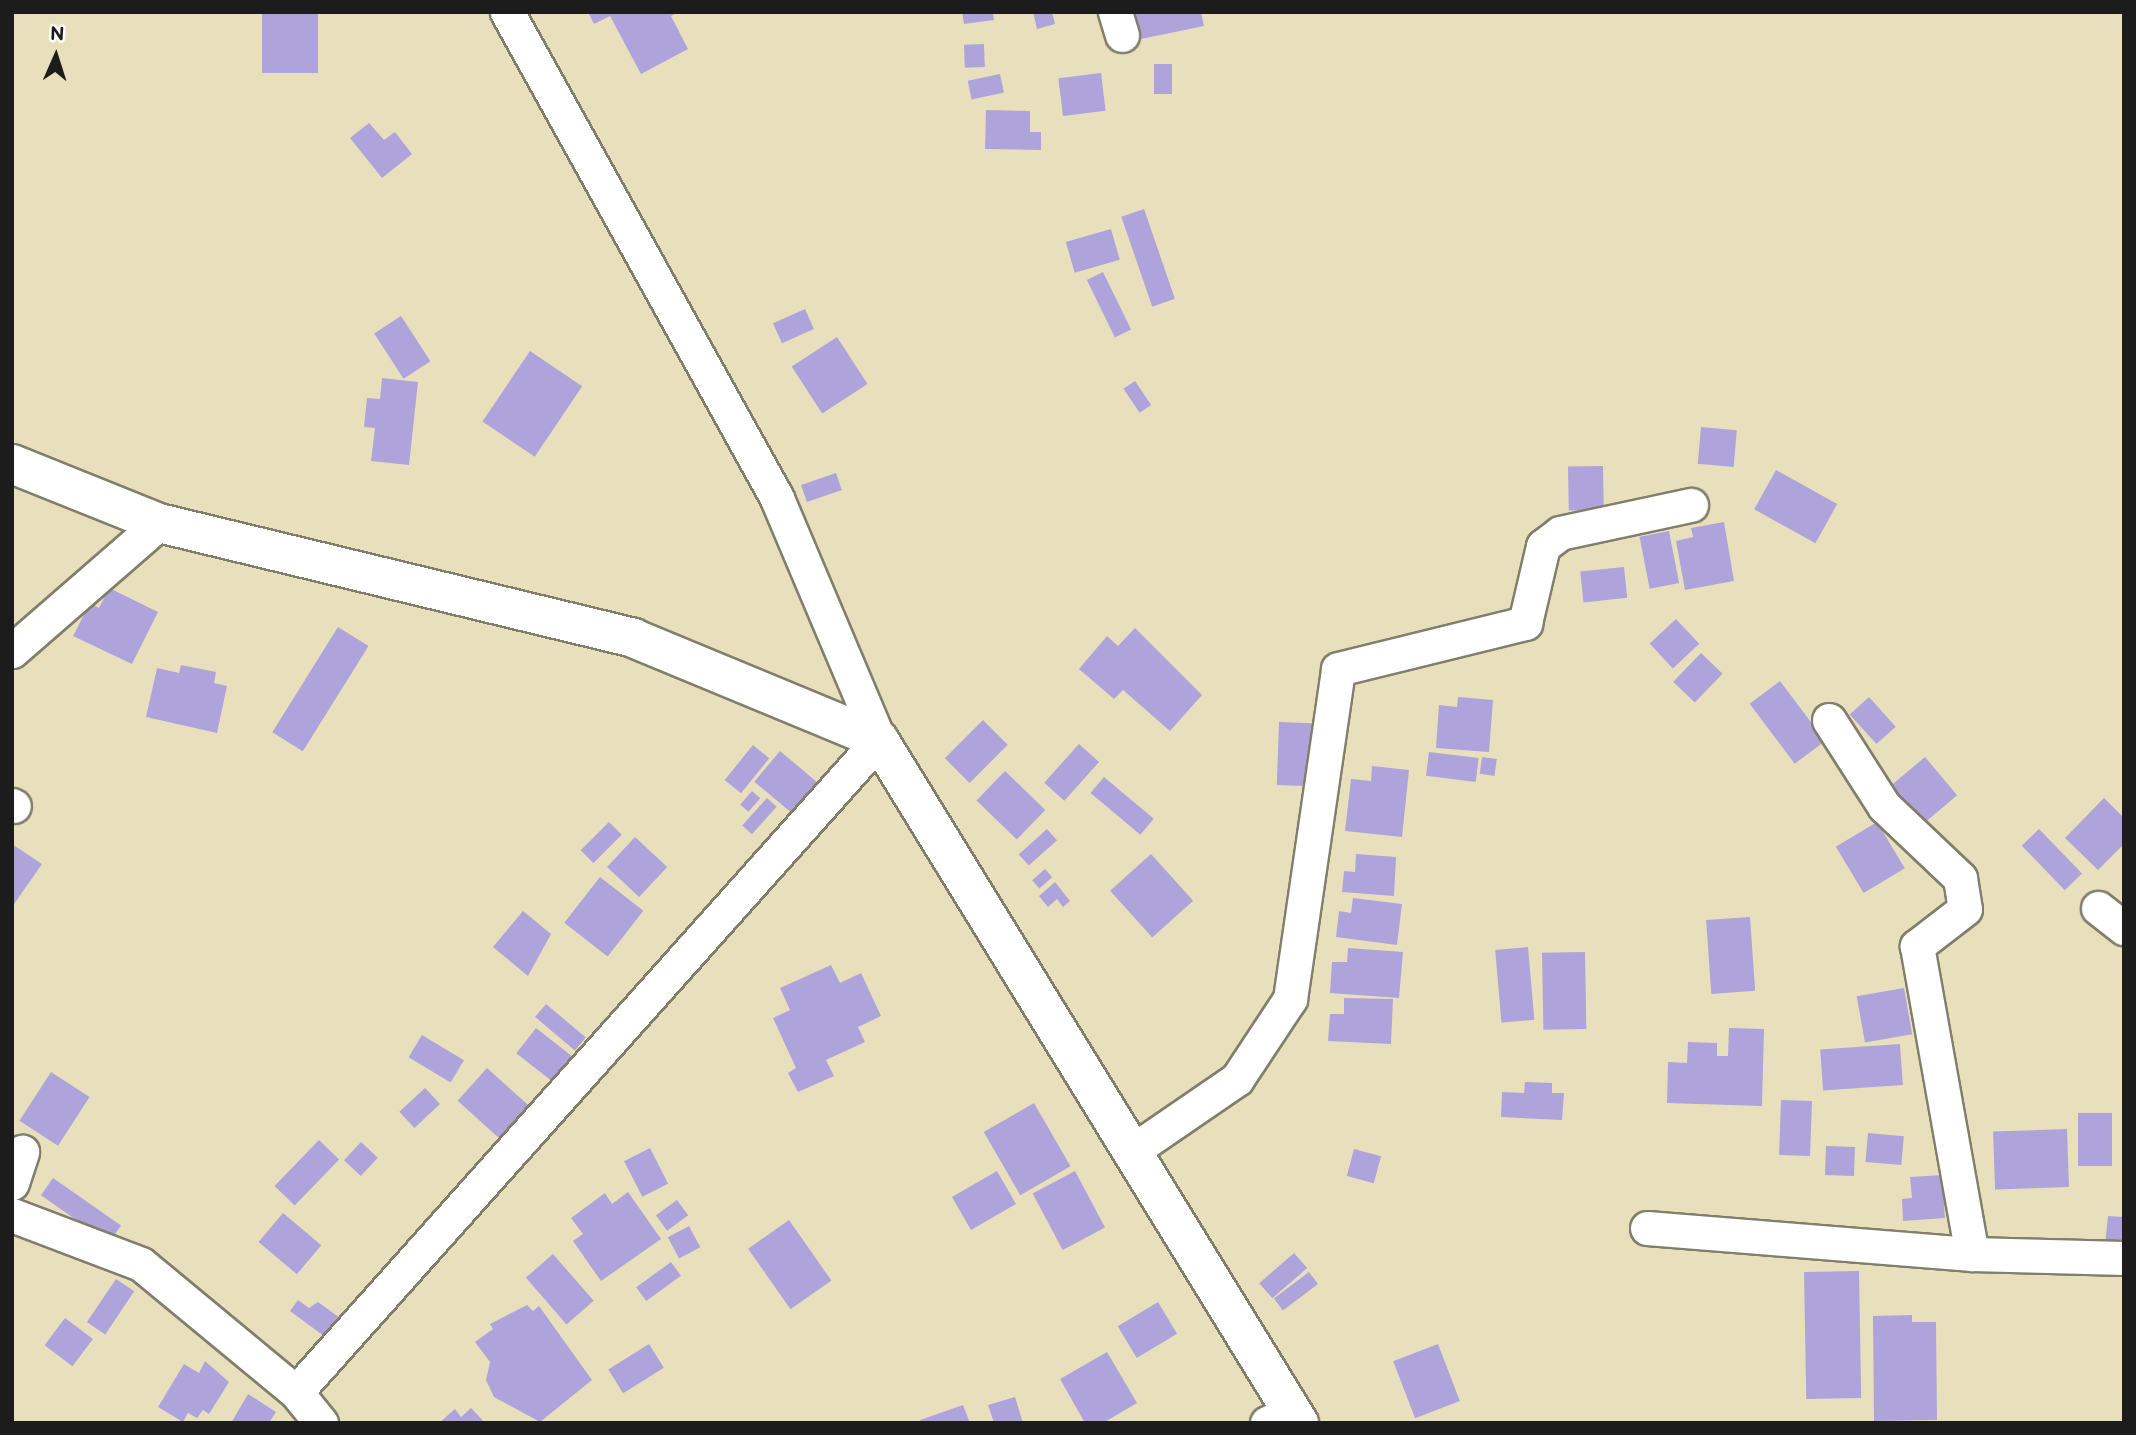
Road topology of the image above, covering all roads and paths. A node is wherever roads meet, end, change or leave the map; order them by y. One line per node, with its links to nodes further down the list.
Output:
1 (508, 12): 7 (street)
2 (12, 464): 4 (street)
3 (1691, 505): 10 (street)
4 (159, 523): 5 (street); 7 (street)
5 (12, 651)
6 (1829, 720): 13 (street)
7 (879, 740): 10 (street); 15 (street)
8 (2098, 908): 9 (street)
9 (2124, 928)
10 (1132, 1150): 16 (street)
11 (12, 1215): 15 (street)
12 (1647, 1228): 13 (street)
13 (1972, 1254): 14 (street)
14 (2124, 1258)
15 (296, 1392): 17 (street)
16 (1286, 1419)
17 (321, 1423)

